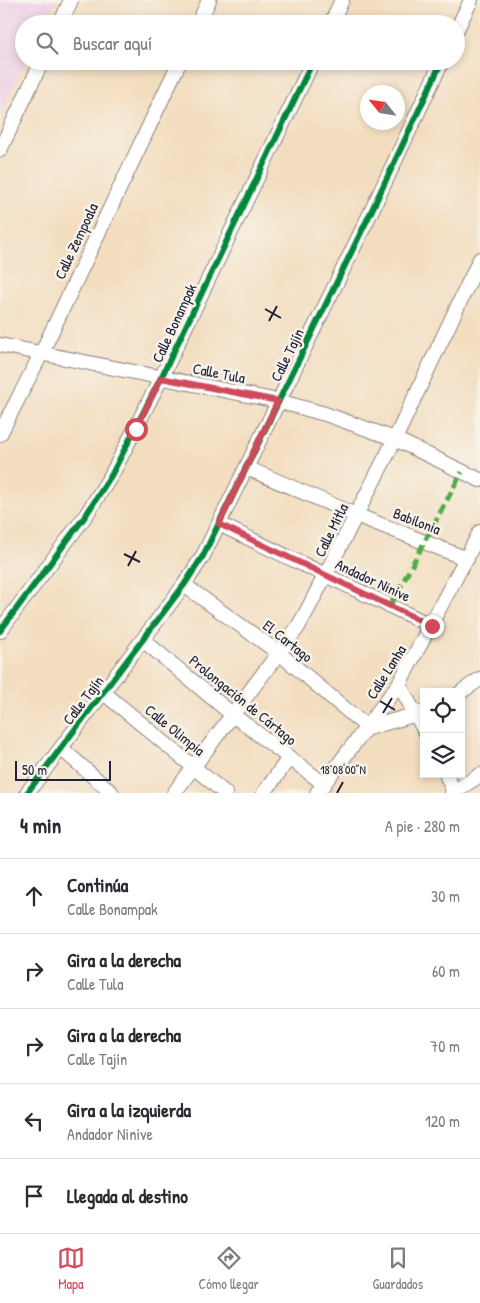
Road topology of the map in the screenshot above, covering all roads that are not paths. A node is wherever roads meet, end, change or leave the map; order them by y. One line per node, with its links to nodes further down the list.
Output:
1 (71, 0): 5 (street)
2 (210, 0): 6 (street)
3 (342, 0): 7 (street)
4 (471, 0): 8 (street)
5 (64, 15)
6 (202, 15)
7 (335, 15)
8 (464, 15)
9 (38, 70): 13 (street)
10 (176, 70): 16 (street, Calle Zempoala)
11 (309, 70): 17 (street, Calle Bonampak)
12 (438, 70): 18 (street, Calle Tajín)
13 (0, 150)
14 (480, 259): 20 (street, Calle Mitla)
15 (0, 345): 16 (street, Calle Tula)
16 (41, 354): 17 (street, Calle Tula); 19 (street, Calle Zempoala)
17 (161, 378): 18 (street, Calle Tula); 30 (street, Calle Bonampak)
18 (278, 401): 20 (street, Calle Tula); 21 (street, Calle Tajín)
19 (0, 434)
20 (395, 439): 22 (street, Calle Tula); 23 (street, Calle Mitla)
21 (247, 468): 23 (street, Babilonia); 24 (street, Calle Tajín)
22 (480, 480)
23 (356, 515): 26 (street, Babilonia); 27 (street, Calle Mitla)
24 (219, 524): 27 (street, Andador Ninive); 28 (street, Calle Tajín)
25 (480, 532): 26 (street, Calle Lanha)
26 (467, 559): 29 (street, Calle Lanha)
27 (326, 576): 29 (street, Andador Ninive); 32 (street, Calle Mitla)
28 (184, 585): 31 (street, Calle Tajín); 32 (street, El Cartago)
29 (432, 626): 34 (street, Calle Lanha)
30 (0, 631)
31 (143, 640): 36 (street, Calle Tajín); 38 (street, Prolongación de Cártago)
32 (279, 653): 38 (street, Calle Mitla); 39 (street, El Cartago)
33 (480, 679): 35 (street)
34 (399, 684): 37 (street); 39 (street, Calle Lanha)
35 (465, 689)
36 (104, 693): 40 (street, Calle Tajín); 42 (street, Calle Olimpia)
37 (420, 714): 39 (street)
38 (233, 715): 41 (street, Prolongación de Cártago); 42 (street, Calle Mitla)
39 (368, 728): 45 (street, Calle Lanha)
40 (62, 749): 47 (street, Calle Tajín); 48 (street)
41 (289, 758): 45 (street, Prolongación de Cártago); 51 (street)
42 (194, 767): 49 (street, Calle Mitla); 50 (street, Calle Olimpia)
43 (480, 775): 46 (street)
44 (448, 778): 46 (street)
45 (320, 789)
46 (453, 792)
47 (27, 793)
48 (112, 793)
49 (174, 793)
50 (224, 793)
51 (264, 793)

